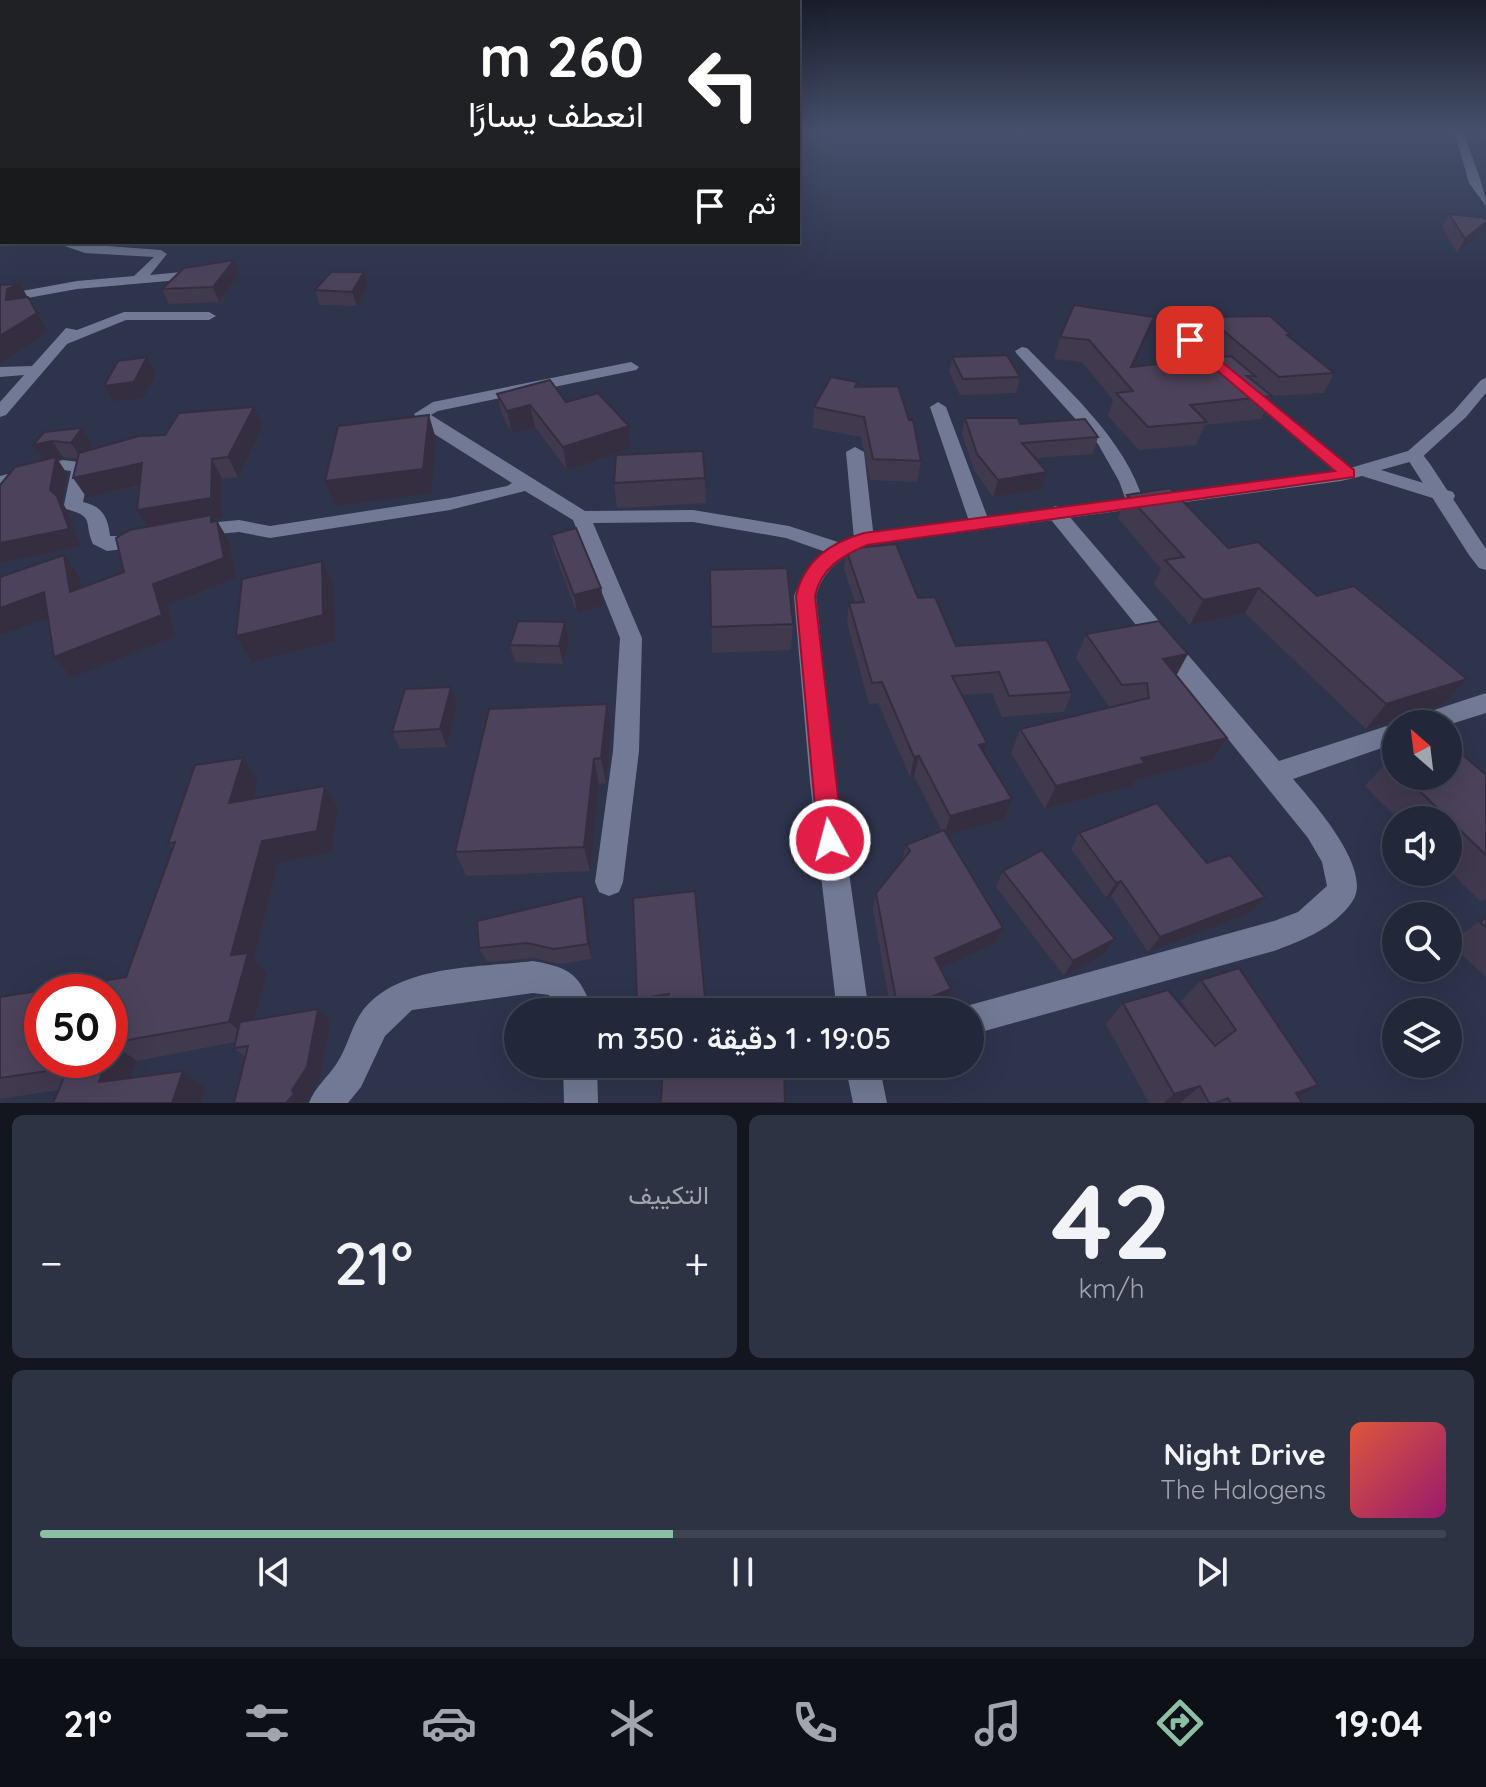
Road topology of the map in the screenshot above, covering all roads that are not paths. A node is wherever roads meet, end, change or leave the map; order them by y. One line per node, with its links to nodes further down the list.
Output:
1 (1474, 181): 2 (street)
2 (1486, 203)
3 (66, 244): 5 (street)
4 (210, 273): 5 (street)
5 (139, 278): 6 (street)
6 (100, 283): 7 (street); 9 (street)
7 (0, 299)
8 (164, 307): 10 (street)
9 (34, 309)
10 (124, 316): 11 (street); 14 (street)
11 (209, 316)
12 (92, 318): 14 (street)
13 (1190, 340): 24 (street)
14 (63, 341): 17 (street)
15 (1022, 351): 28 (street)
16 (631, 367): 26 (street)
17 (36, 370): 18 (street); 21 (street)
18 (0, 372)
19 (1486, 383): 23 (street)
20 (938, 407): 31 (street)
21 (0, 412)
22 (855, 452): 32 (street)
23 (1414, 455): 24 (street); 27 (street)
24 (1356, 472): 27 (street); 28 (street)
25 (0, 482): 26 (street)
26 (525, 483): 30 (street)
27 (1446, 496): 34 (street)
28 (1135, 502): 29 (street)
29 (1055, 512): 31 (street); 38 (street)
30 (581, 517): 33 (street); 39 (street)
31 (980, 524): 32 (street)
32 (864, 539): 33 (street)
33 (840, 550): 41 (street)
34 (1486, 563)
35 (1486, 703): 36 (street)
36 (1462, 711)
37 (1382, 738): 38 (street)
38 (1274, 774): 42 (street)
39 (609, 882)
40 (573, 998): 45 (street)
41 (851, 998)
42 (984, 1015)
43 (580, 1078): 46 (street)
44 (865, 1078): 47 (street)
45 (326, 1103)
46 (581, 1103)
47 (870, 1103)

